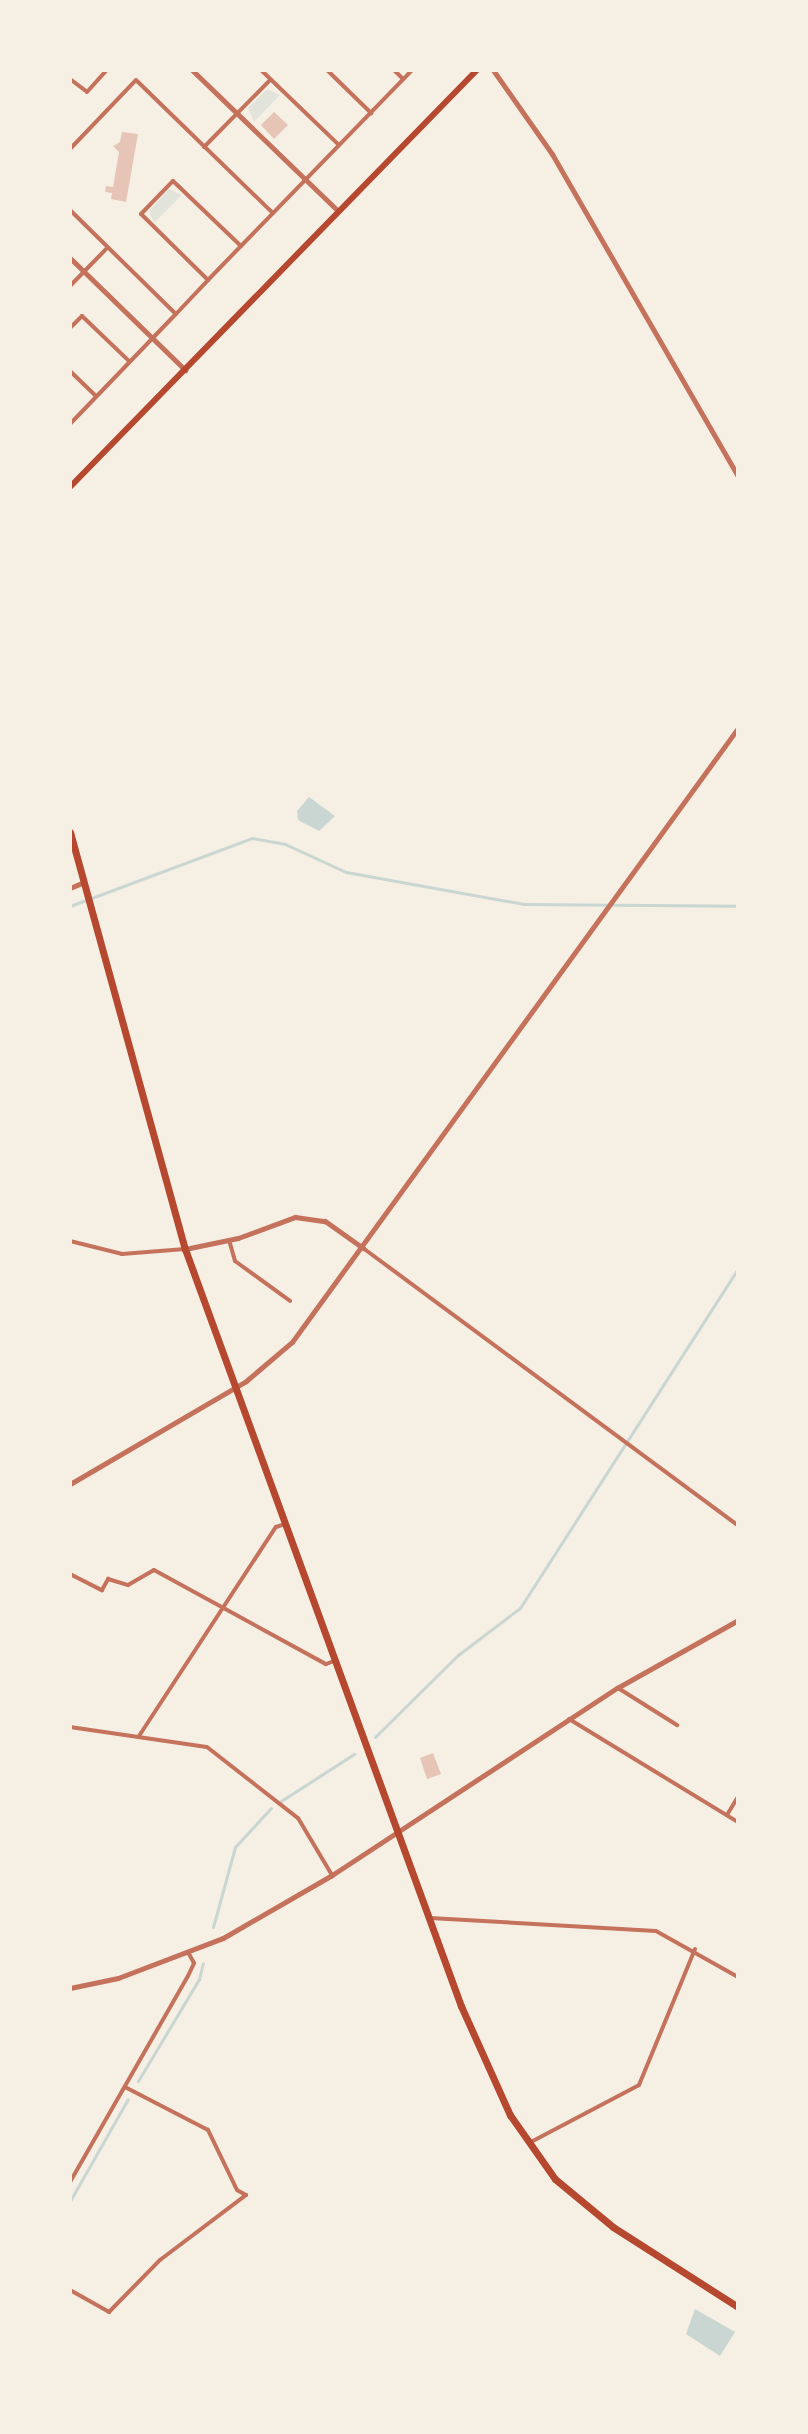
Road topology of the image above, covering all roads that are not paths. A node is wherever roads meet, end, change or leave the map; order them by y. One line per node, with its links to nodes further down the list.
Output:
1 (107, 70): 9 (street)
2 (192, 70): 12 (street)
3 (261, 70): 10 (street)
4 (327, 70): 13 (street)
5 (394, 70): 11 (street)
6 (412, 70): 11 (street)
7 (477, 70): 19 (main road)
8 (493, 70): 35 (street)
9 (70, 79)
10 (270, 79): 12 (street); 14 (street)
11 (403, 79): 13 (street)
12 (237, 113): 15 (street); 17 (street)
13 (371, 113): 14 (street)
14 (339, 145): 17 (street)
15 (204, 147): 16 (street); 20 (street)
16 (70, 149)
17 (306, 180): 19 (street); 20 (street)
18 (70, 210): 22 (street)
19 (337, 210): 31 (main road)
20 (273, 213): 21 (street)
21 (241, 246): 25 (street); 25 (street)
22 (108, 247): 24 (street); 27 (street)
23 (70, 258): 24 (street)
24 (84, 272): 26 (street); 29 (street)
25 (208, 280): 27 (street)
26 (70, 286)
27 (176, 314): 29 (street)
28 (70, 328): 30 (street)
29 (152, 338): 30 (street); 31 (street)
30 (130, 362): 33 (street)
31 (185, 370): 36 (main road)
32 (70, 371): 33 (street)
33 (96, 396): 34 (street)
34 (70, 424)
35 (738, 476)
36 (70, 487)
37 (738, 728): 43 (street)
38 (70, 832): 39 (main road)
39 (85, 882): 40 (street); 44 (main road)
40 (70, 888)
41 (229, 1240): 43 (street); 44 (street); 45 (street)
42 (70, 1241): 44 (street)
43 (363, 1248): 46 (street); 48 (street)
44 (185, 1249): 47 (main road)
45 (290, 1301)
46 (70, 1484)
47 (285, 1524): 50 (street); 52 (main road)
48 (738, 1525)
49 (70, 1574): 50 (street)
50 (224, 1605): 52 (street); 57 (street)
51 (738, 1620): 53 (street)
52 (334, 1661): 61 (main road)
53 (617, 1688): 54 (street); 55 (street)
54 (569, 1719): 59 (street); 61 (street)
55 (677, 1725)
56 (70, 1727): 57 (street)
57 (139, 1736): 62 (street)
58 (738, 1797): 59 (street)
59 (727, 1815): 60 (street)
60 (738, 1822)
61 (396, 1832): 62 (street); 63 (main road)
62 (332, 1875): 65 (street)
63 (427, 1918): 64 (street); 69 (main road)
64 (695, 1949): 66 (street); 69 (street)
65 (189, 1954): 67 (street); 68 (street)
66 (738, 1977)
67 (70, 1988)
68 (125, 2087): 70 (street); 71 (street)
69 (527, 2144): 72 (main road)
70 (70, 2182)
71 (70, 2290)
72 (738, 2307)

